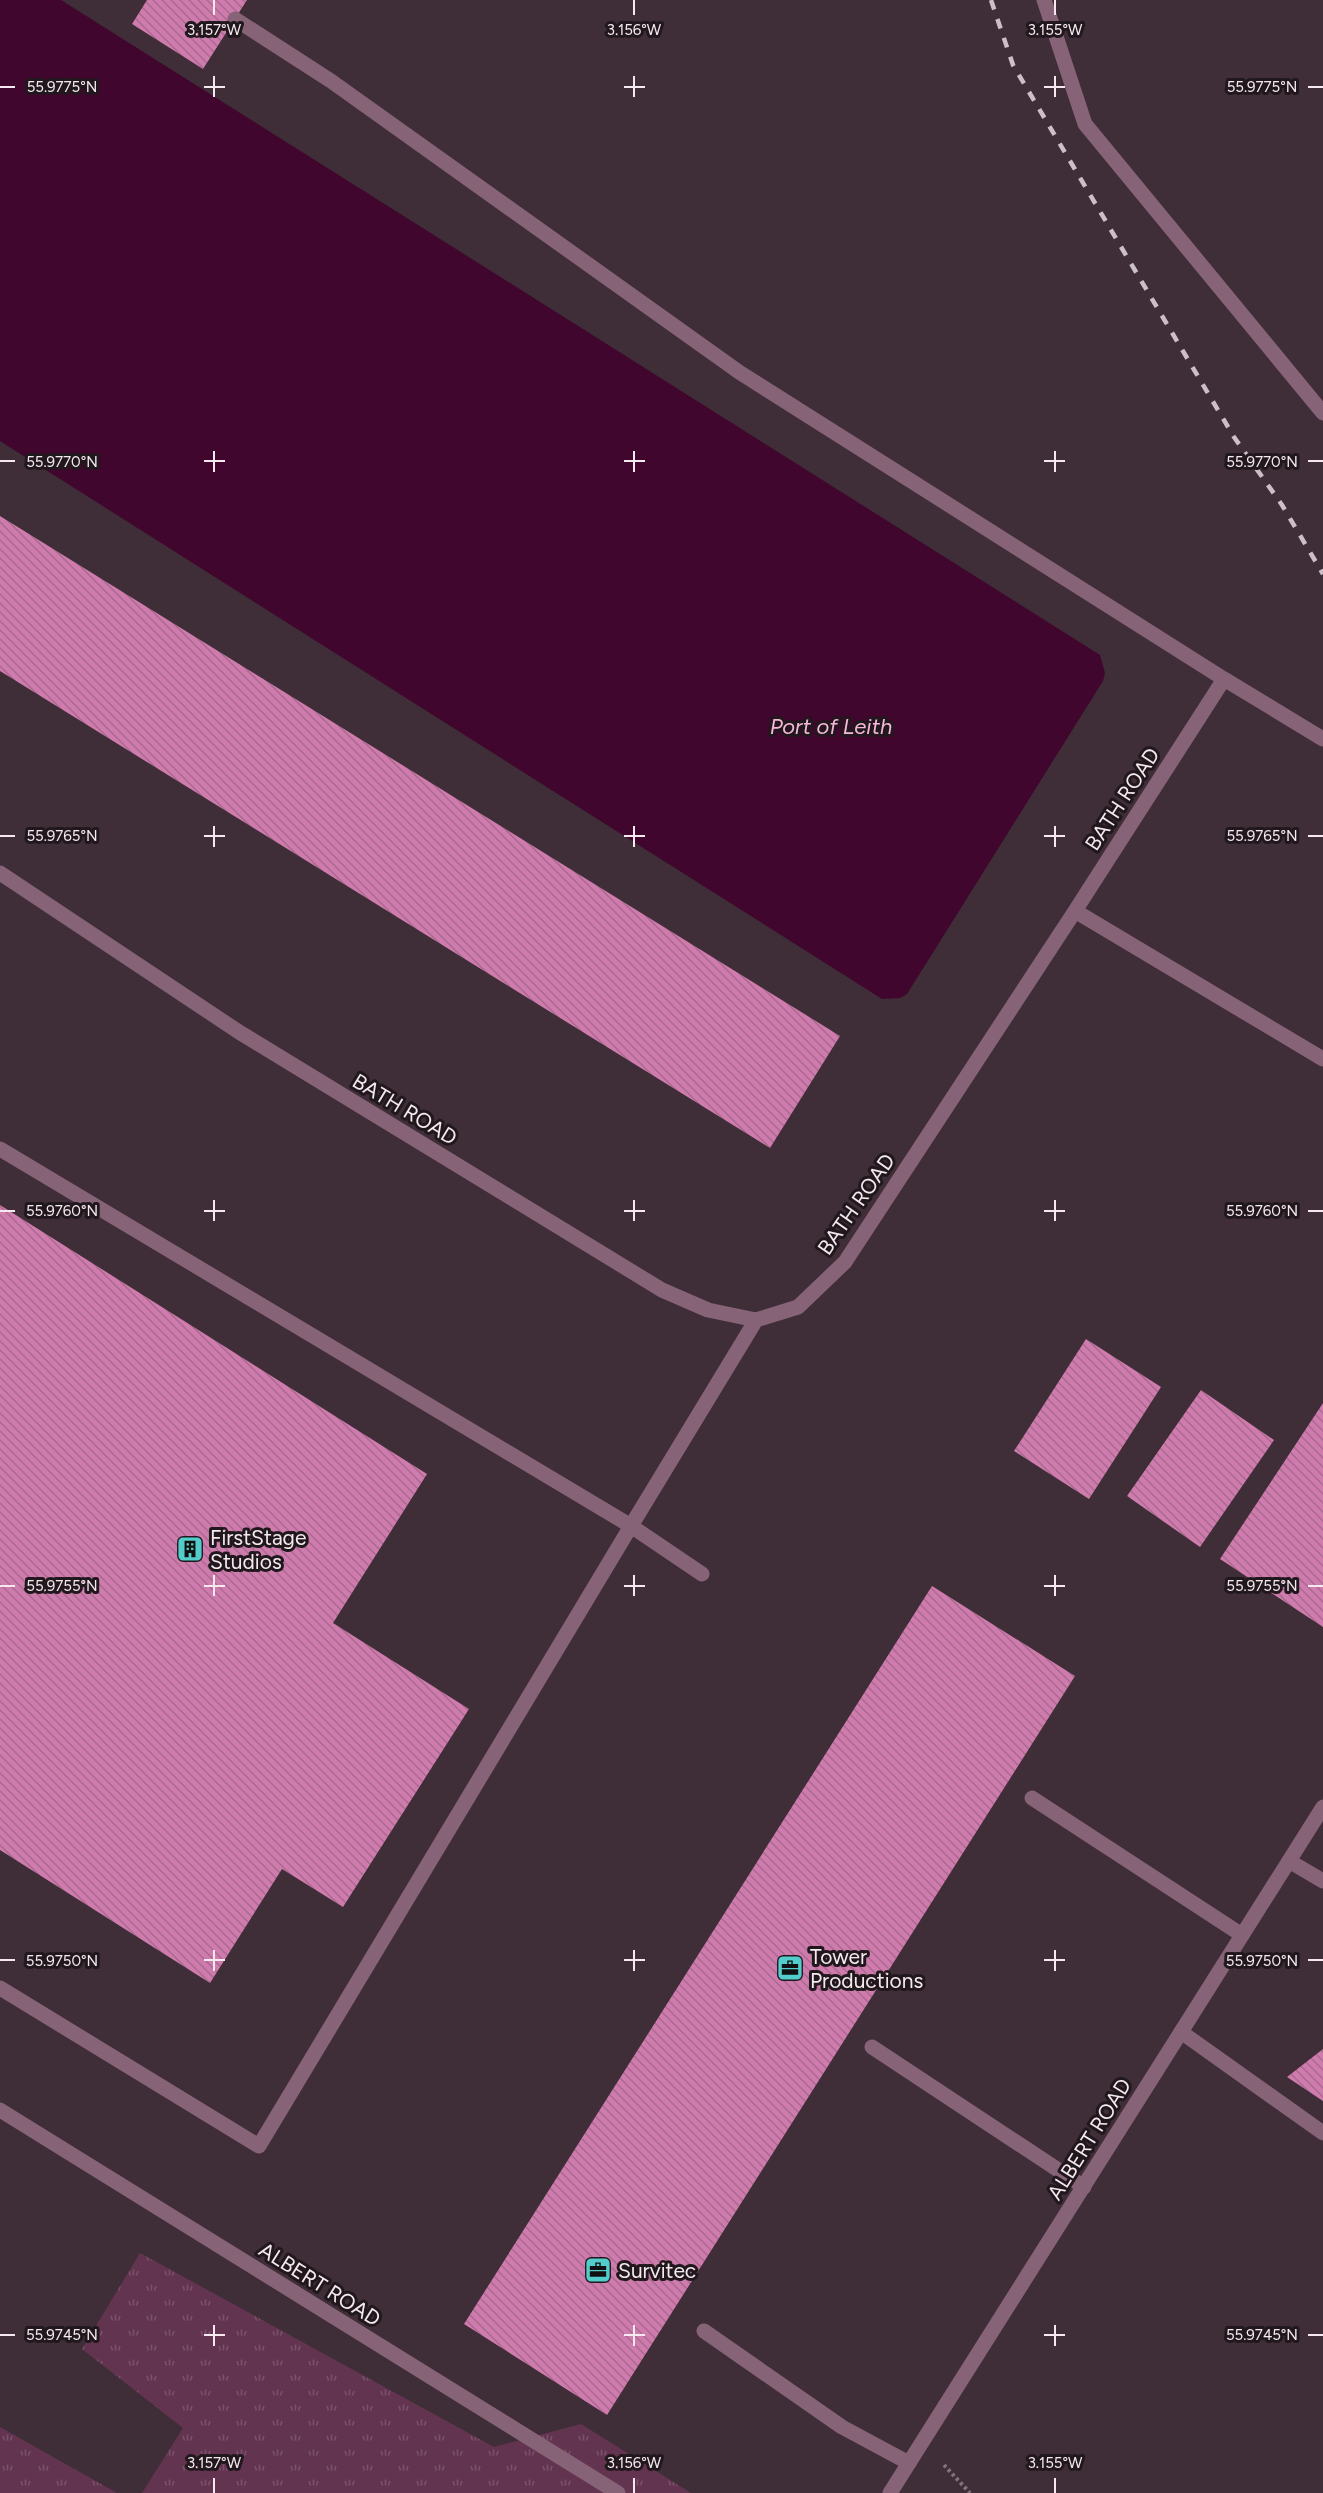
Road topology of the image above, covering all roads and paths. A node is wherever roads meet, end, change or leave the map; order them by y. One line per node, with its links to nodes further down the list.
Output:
1 (1044, 0): 3 (street)
2 (235, 19): 4 (street)
3 (1323, 413)
4 (1224, 680): 5 (street); 7 (street, BATH ROAD)
5 (1323, 739)
6 (0, 873): 10 (street, BATH ROAD)
7 (1075, 911): 8 (street); 10 (street, BATH ROAD)
8 (1323, 1059)
9 (0, 1149): 11 (street)
10 (756, 1320): 11 (street)
11 (631, 1526): 12 (street); 18 (street)
12 (702, 1574)
13 (1032, 1798): 17 (street)
14 (1323, 1807): 15 (street, ALBERT ROAD)
15 (1289, 1861): 16 (street); 17 (street, ALBERT ROAD)
16 (1323, 1881)
17 (1242, 1935): 19 (street, ALBERT ROAD)
18 (0, 1988)
19 (1181, 2032): 22 (street); 23 (street, ALBERT ROAD)
20 (872, 2047): 23 (street)
21 (0, 2110): 26 (street, ALBERT ROAD)
22 (1323, 2133)
23 (1084, 2187): 25 (street, ALBERT ROAD)
24 (704, 2331): 25 (street)
25 (909, 2463): 27 (street, ALBERT ROAD)
26 (618, 2493)
27 (890, 2493)

